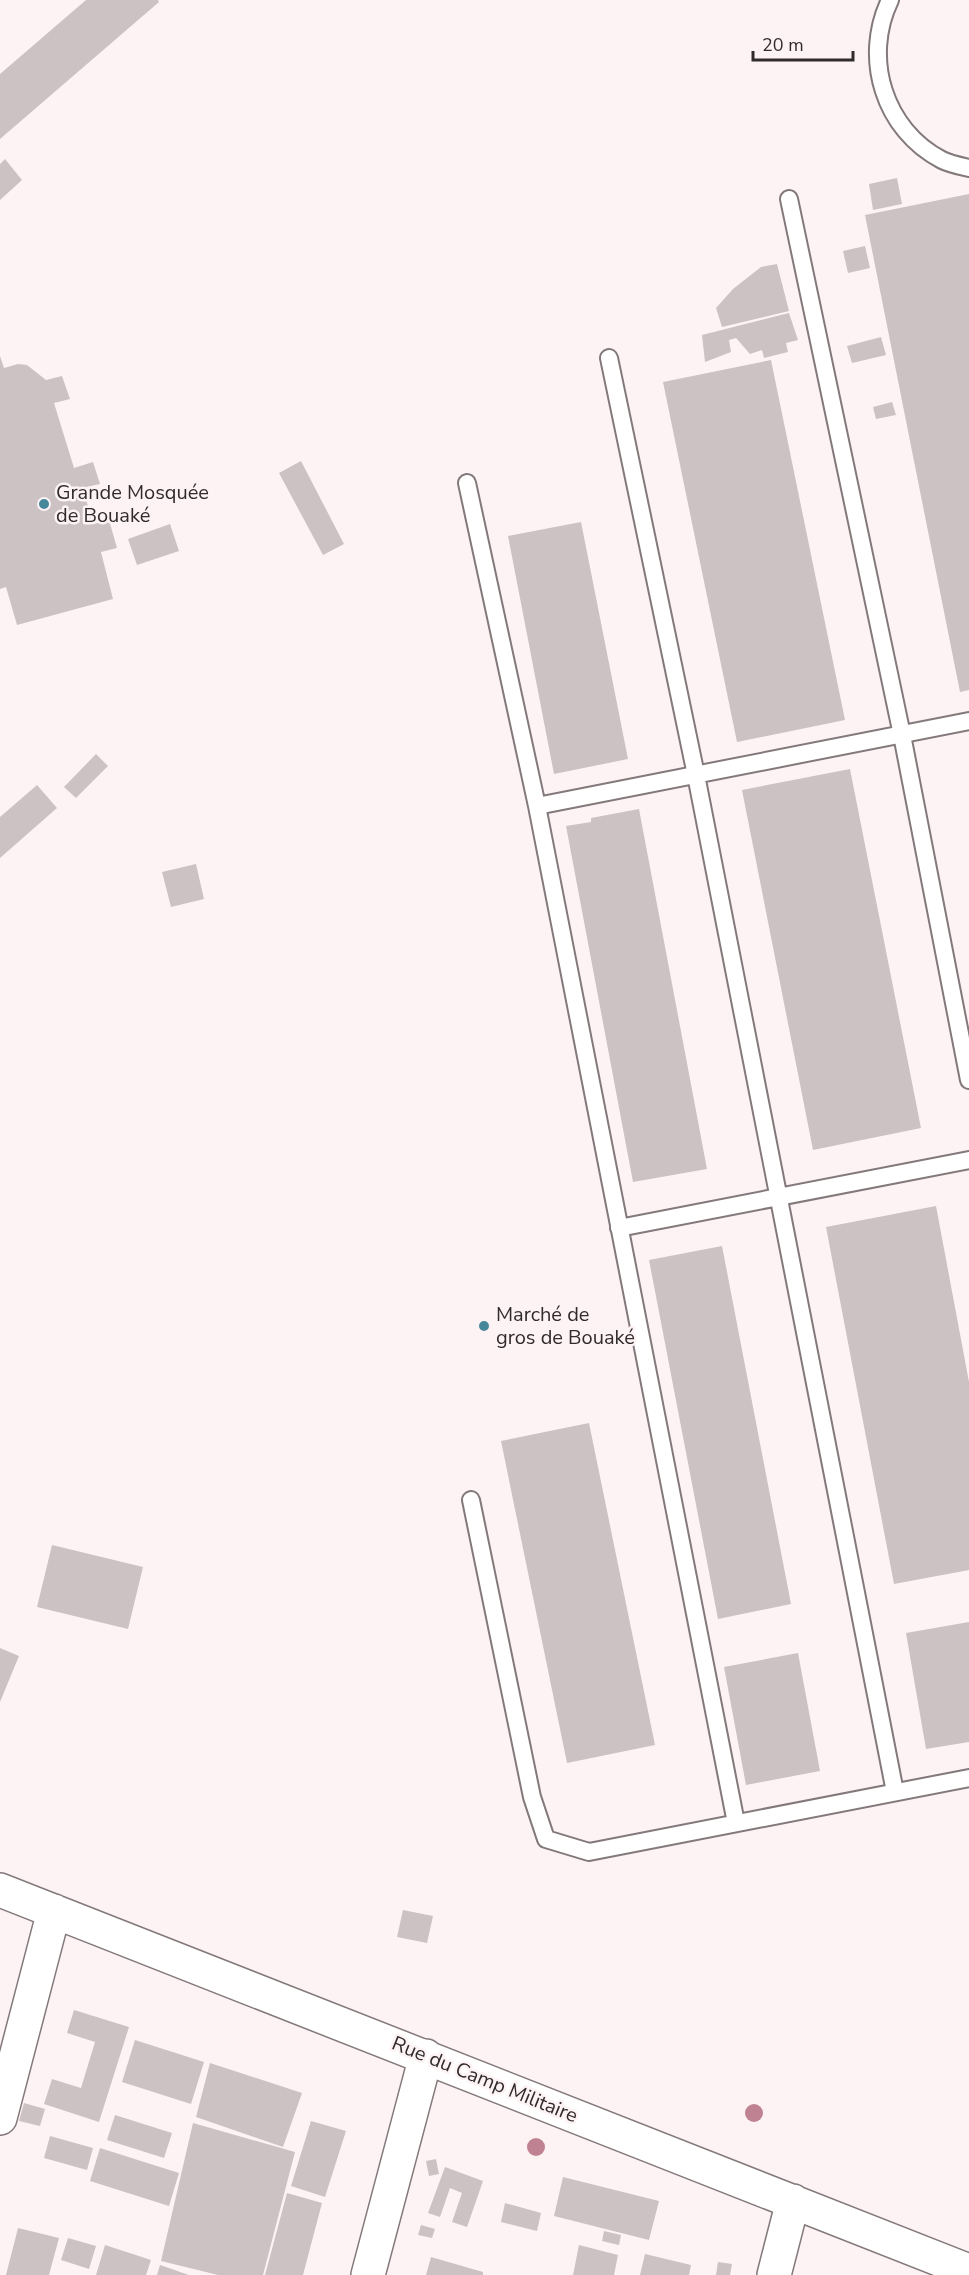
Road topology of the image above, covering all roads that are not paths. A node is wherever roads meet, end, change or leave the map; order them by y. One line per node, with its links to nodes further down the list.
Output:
1 (890, 0): 2 (lane)
2 (969, 168)
3 (789, 199): 7 (lane)
4 (609, 358): 8 (lane)
5 (467, 483): 9 (lane)
6 (969, 721): 7 (lane)
7 (902, 735): 8 (lane); 10 (lane)
8 (696, 775): 9 (lane); 12 (lane)
9 (537, 806): 13 (lane)
10 (969, 1080)
11 (969, 1160): 12 (lane)
12 (778, 1197): 13 (lane); 16 (lane)
13 (620, 1228): 17 (lane)
14 (471, 1500): 17 (lane)
15 (969, 1778): 16 (lane)
16 (895, 1792): 17 (lane)
17 (736, 1823)
18 (0, 1890): 19 (street, Rue du Camp Militaire)
19 (54, 1911): 20 (street, Rue du Camp Militaire); 21 (street)
20 (426, 2056): 22 (street, Rue du Camp Militaire); 24 (street)
21 (0, 2118)
22 (793, 2201): 23 (street, Rue du Camp Militaire); 25 (street)
23 (969, 2271)
24 (368, 2275)
25 (774, 2275)

